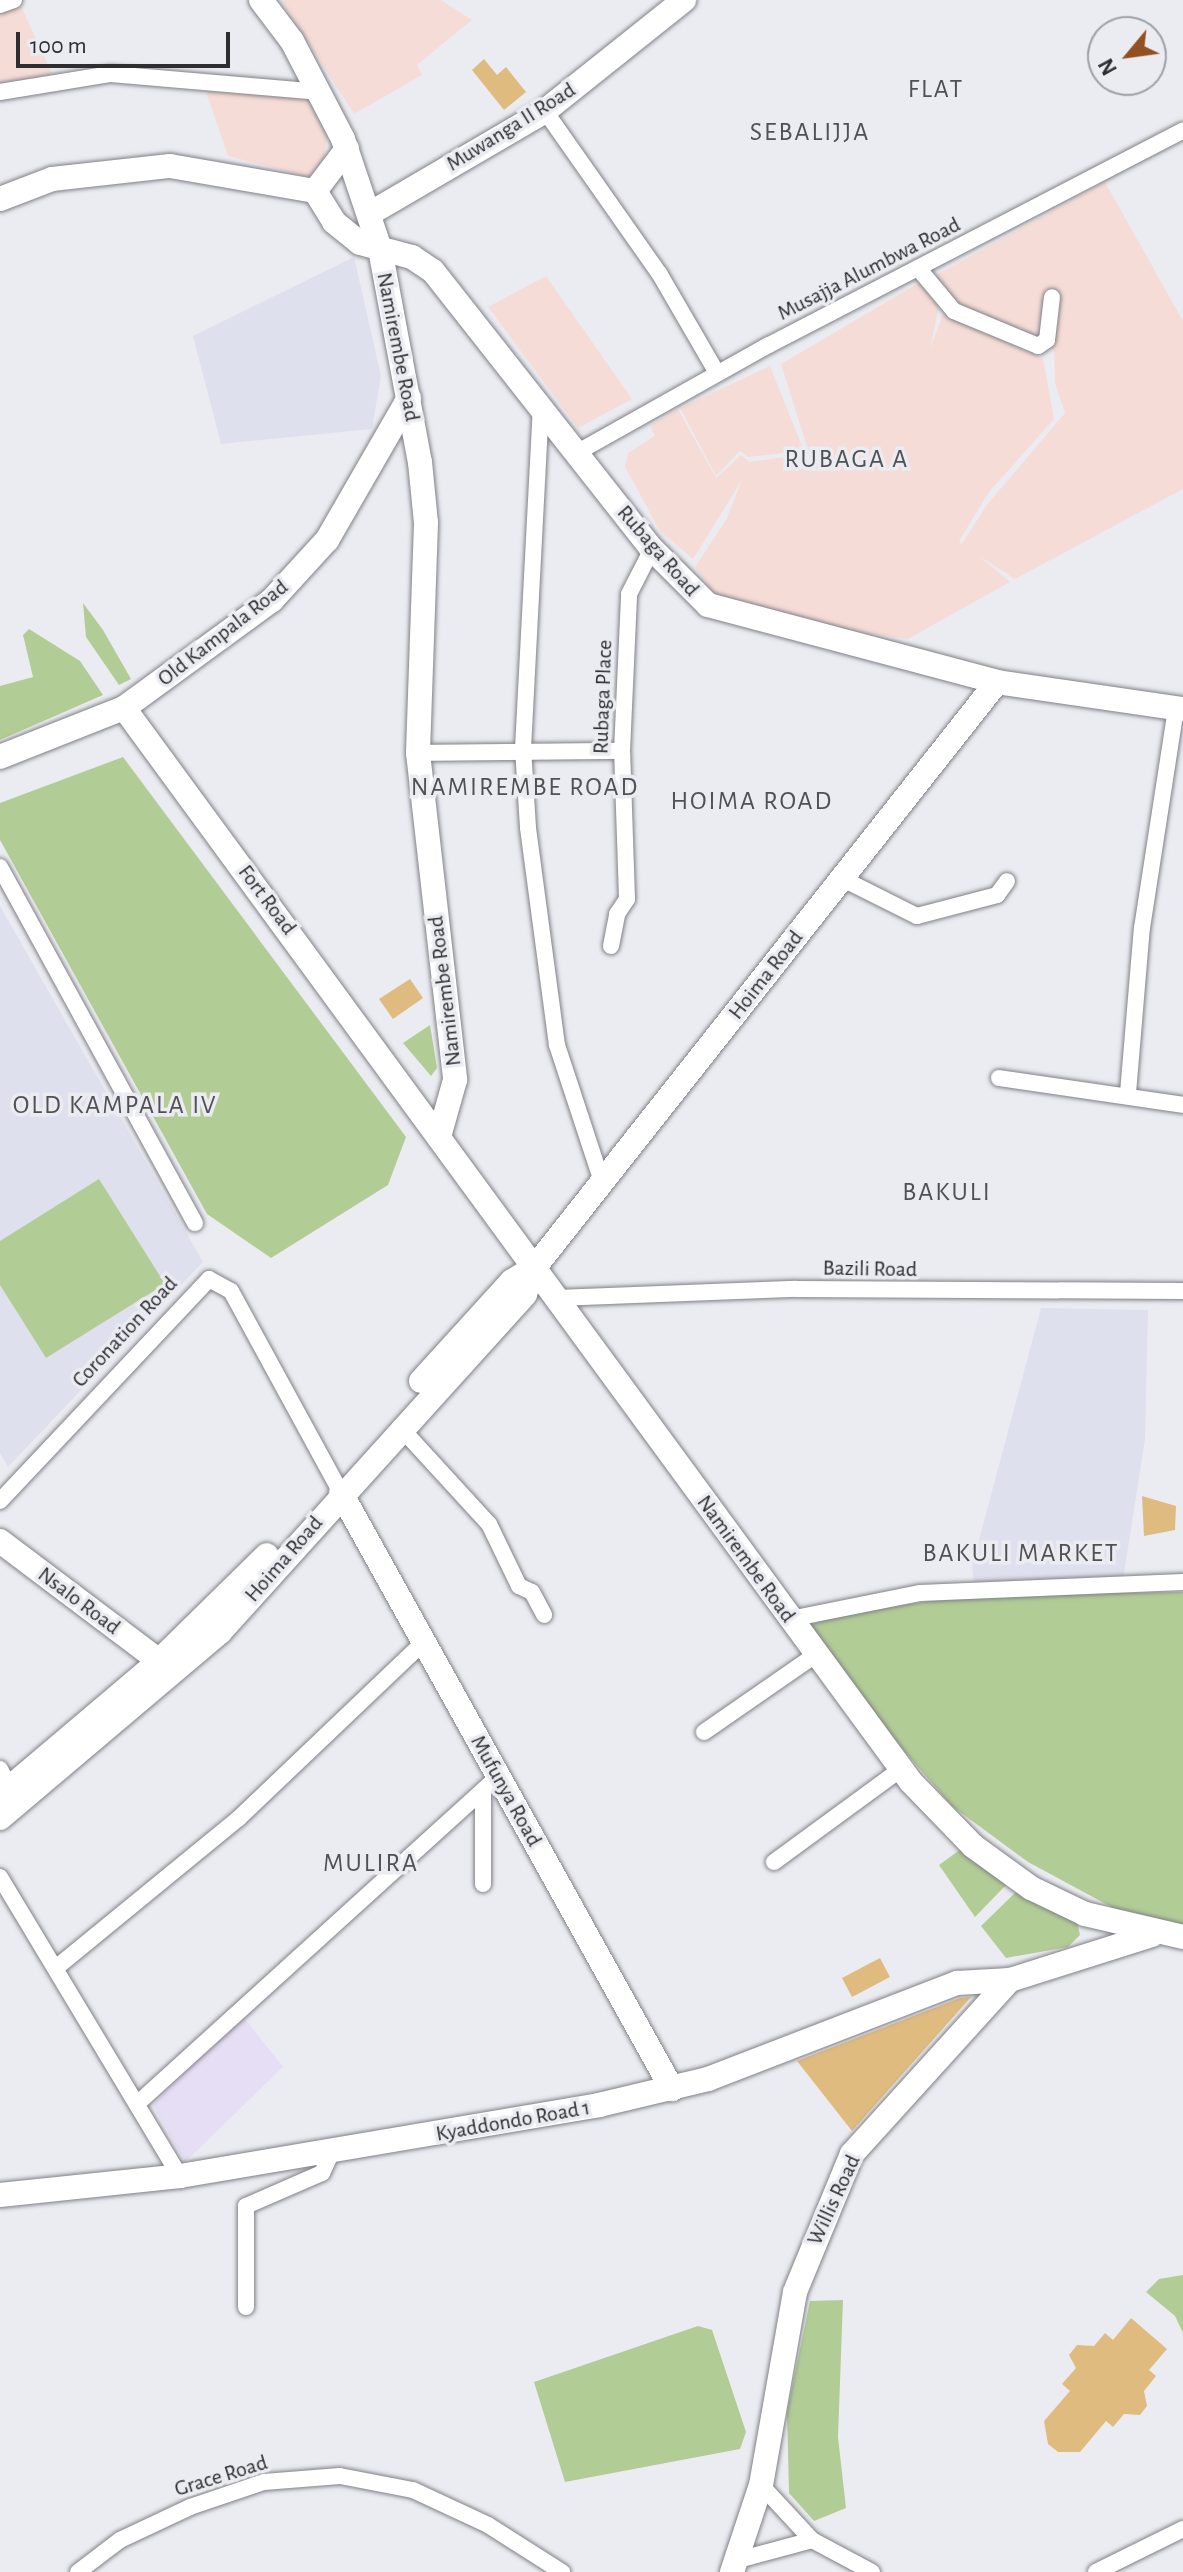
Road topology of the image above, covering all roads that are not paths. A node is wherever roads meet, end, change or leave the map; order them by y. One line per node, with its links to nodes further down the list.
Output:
1 (14, 0): 4 (street)
2 (261, 0): 6 (main road, Namirembe Road)
3 (684, 0): 7 (main road, Muwanga II Road)
4 (0, 5)
5 (0, 92): 6 (street)
6 (321, 92): 9 (main road, Namirembe Road)
7 (545, 111): 12 (main road, Muwanga II Road); 16 (street)
8 (1183, 130): 14 (street, Musajja Alumbwa Road)
9 (347, 149): 10 (main road); 12 (main road, Namirembe Road)
10 (315, 191): 11 (main road); 13 (main road, Rubaga Road)
11 (0, 199)
12 (369, 214): 13 (main road, Namirembe Road)
13 (380, 249): 17 (main road, Namirembe Road); 18 (main road, Rubaga Road)
14 (918, 268): 15 (street); 16 (street, Musajja Alumbwa Road)
15 (1052, 297)
16 (717, 373): 19 (street, Musajja Alumbwa Road)
17 (409, 398): 22 (main road, Old Kampala Road); 26 (main road, Namirembe Road)
18 (541, 405): 19 (main road, Rubaga Road); 24 (street)
19 (578, 452): 20 (main road, Rubaga Road)
20 (652, 549): 21 (main road, Rubaga Road); 25 (street, Rubaga Place)
21 (997, 682): 23 (main road, Rubaga Road); 29 (main road, Hoima Road)
22 (124, 708): 27 (main road, Old Kampala Road); 34 (main road, Fort Road)
23 (1180, 708): 33 (street)
24 (523, 748): 25 (street); 26 (street); 38 (street)
25 (622, 751): 31 (street, Rubaga Place)
26 (418, 753): 36 (main road, Namirembe Road)
27 (0, 757)
28 (0, 867): 39 (street)
29 (841, 878): 30 (street); 38 (main road, Hoima Road)
30 (1007, 881)
31 (611, 946)
32 (999, 1078): 33 (street)
33 (1128, 1093): 35 (street)
34 (409, 1094): 36 (main road); 37 (main road, Fort Road)
35 (1183, 1105)
36 (450, 1111): 37 (main road, Namirembe Road)
37 (439, 1137): 40 (main road, Namirembe Road)
38 (603, 1185): 40 (main road, Hoima Road)
39 (195, 1223)
40 (535, 1267): 42 (main road, Namirembe Road); 43 (main road, Hoima Road); 44 (main road, Hoima Road)
41 (1183, 1291): 42 (street, Bazili Road)
42 (557, 1298): 49 (main road, Namirembe Road)
43 (400, 1427): 44 (main road, Hoima Road); 48 (street)
44 (338, 1487): 45 (street, Coronation Road); 50 (main road, Mufunya Road); 52 (main road, Hoima Road); 57 (main road, Hoima Road)
45 (0, 1501)
46 (0, 1541): 52 (main road, Nsalo Road)
47 (1183, 1582): 49 (street)
48 (544, 1615)
49 (790, 1619): 51 (main road, Namirembe Road)
50 (424, 1642): 56 (main road, Mufunya Road); 65 (street)
51 (815, 1655): 53 (street); 54 (main road, Namirembe Road)
52 (159, 1661): 55 (main road, Hoima Road)
53 (704, 1732)
54 (901, 1769): 58 (street); 61 (main road, Namirembe Road)
55 (3, 1784)
56 (491, 1784): 60 (street); 67 (main road, Mufunya Road); 68 (street)
57 (0, 1818)
58 (774, 1862)
59 (0, 1877): 65 (street)
60 (483, 1884)
61 (1085, 1914): 62 (main road, Namirembe Road); 64 (main road)
62 (1155, 1935): 63 (main road); 64 (main road, Willis Road)
63 (1183, 1937)
64 (1086, 1952): 66 (main road, Willis Road)
65 (57, 1967): 68 (street)
66 (1010, 1980): 67 (main road, Kyaddondo Road 1); 73 (main road, Willis Road)
67 (672, 2089): 69 (main road, Kyaddondo Road 1)
68 (138, 2103): 70 (street)
69 (331, 2154): 70 (main road, Kyaddondo Road 1); 72 (street)
70 (180, 2176): 71 (main road, Kyaddondo Road 1)
71 (3, 2190)
72 (246, 2307)
73 (761, 2485): 75 (street); 76 (main road, Willis Road)
74 (1183, 2529): 80 (street)
75 (812, 2540): 76 (street); 79 (street)
76 (735, 2566)
77 (78, 2572): 78 (street, Grace Road)
78 (562, 2572)
79 (872, 2572)
80 (1096, 2572)

